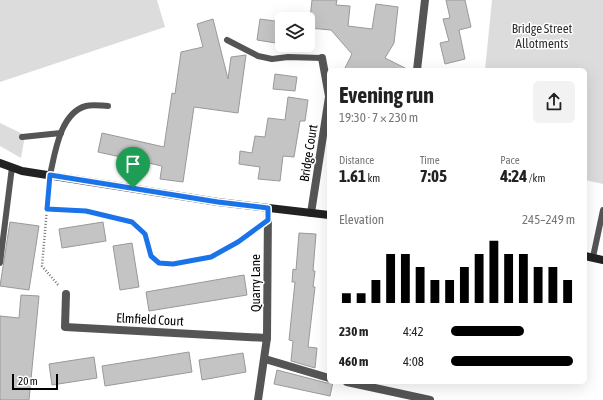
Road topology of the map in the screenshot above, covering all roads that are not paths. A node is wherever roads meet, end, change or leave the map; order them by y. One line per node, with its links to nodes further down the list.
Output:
1 (425, 0): 4 (street)
2 (227, 40): 3 (lane)
3 (322, 58): 5 (street, Bridge Court)
4 (416, 68)
5 (327, 85)
6 (108, 106): 8 (lane)
7 (327, 109): 15 (street, Bridge Court)
8 (61, 133): 9 (lane); 12 (lane)
9 (22, 137)
10 (0, 163): 11 (main road)
11 (12, 167): 12 (main road); 19 (lane)
12 (50, 175): 13 (main road)
13 (268, 208): 15 (main road); 21 (street, Quarry Lane)
14 (603, 210): 17 (lane)
15 (311, 213): 16 (main road)
16 (327, 215)
17 (589, 257): 18 (main road)
18 (603, 260)
19 (0, 263)
20 (66, 294): 21 (street, Elmfield Court)
21 (267, 338): 22 (street, Quarry Lane)
22 (265, 359): 23 (street); 25 (street, Quarry Lane)
23 (327, 377)
24 (356, 384): 26 (street)
25 (258, 400)
26 (430, 400)

